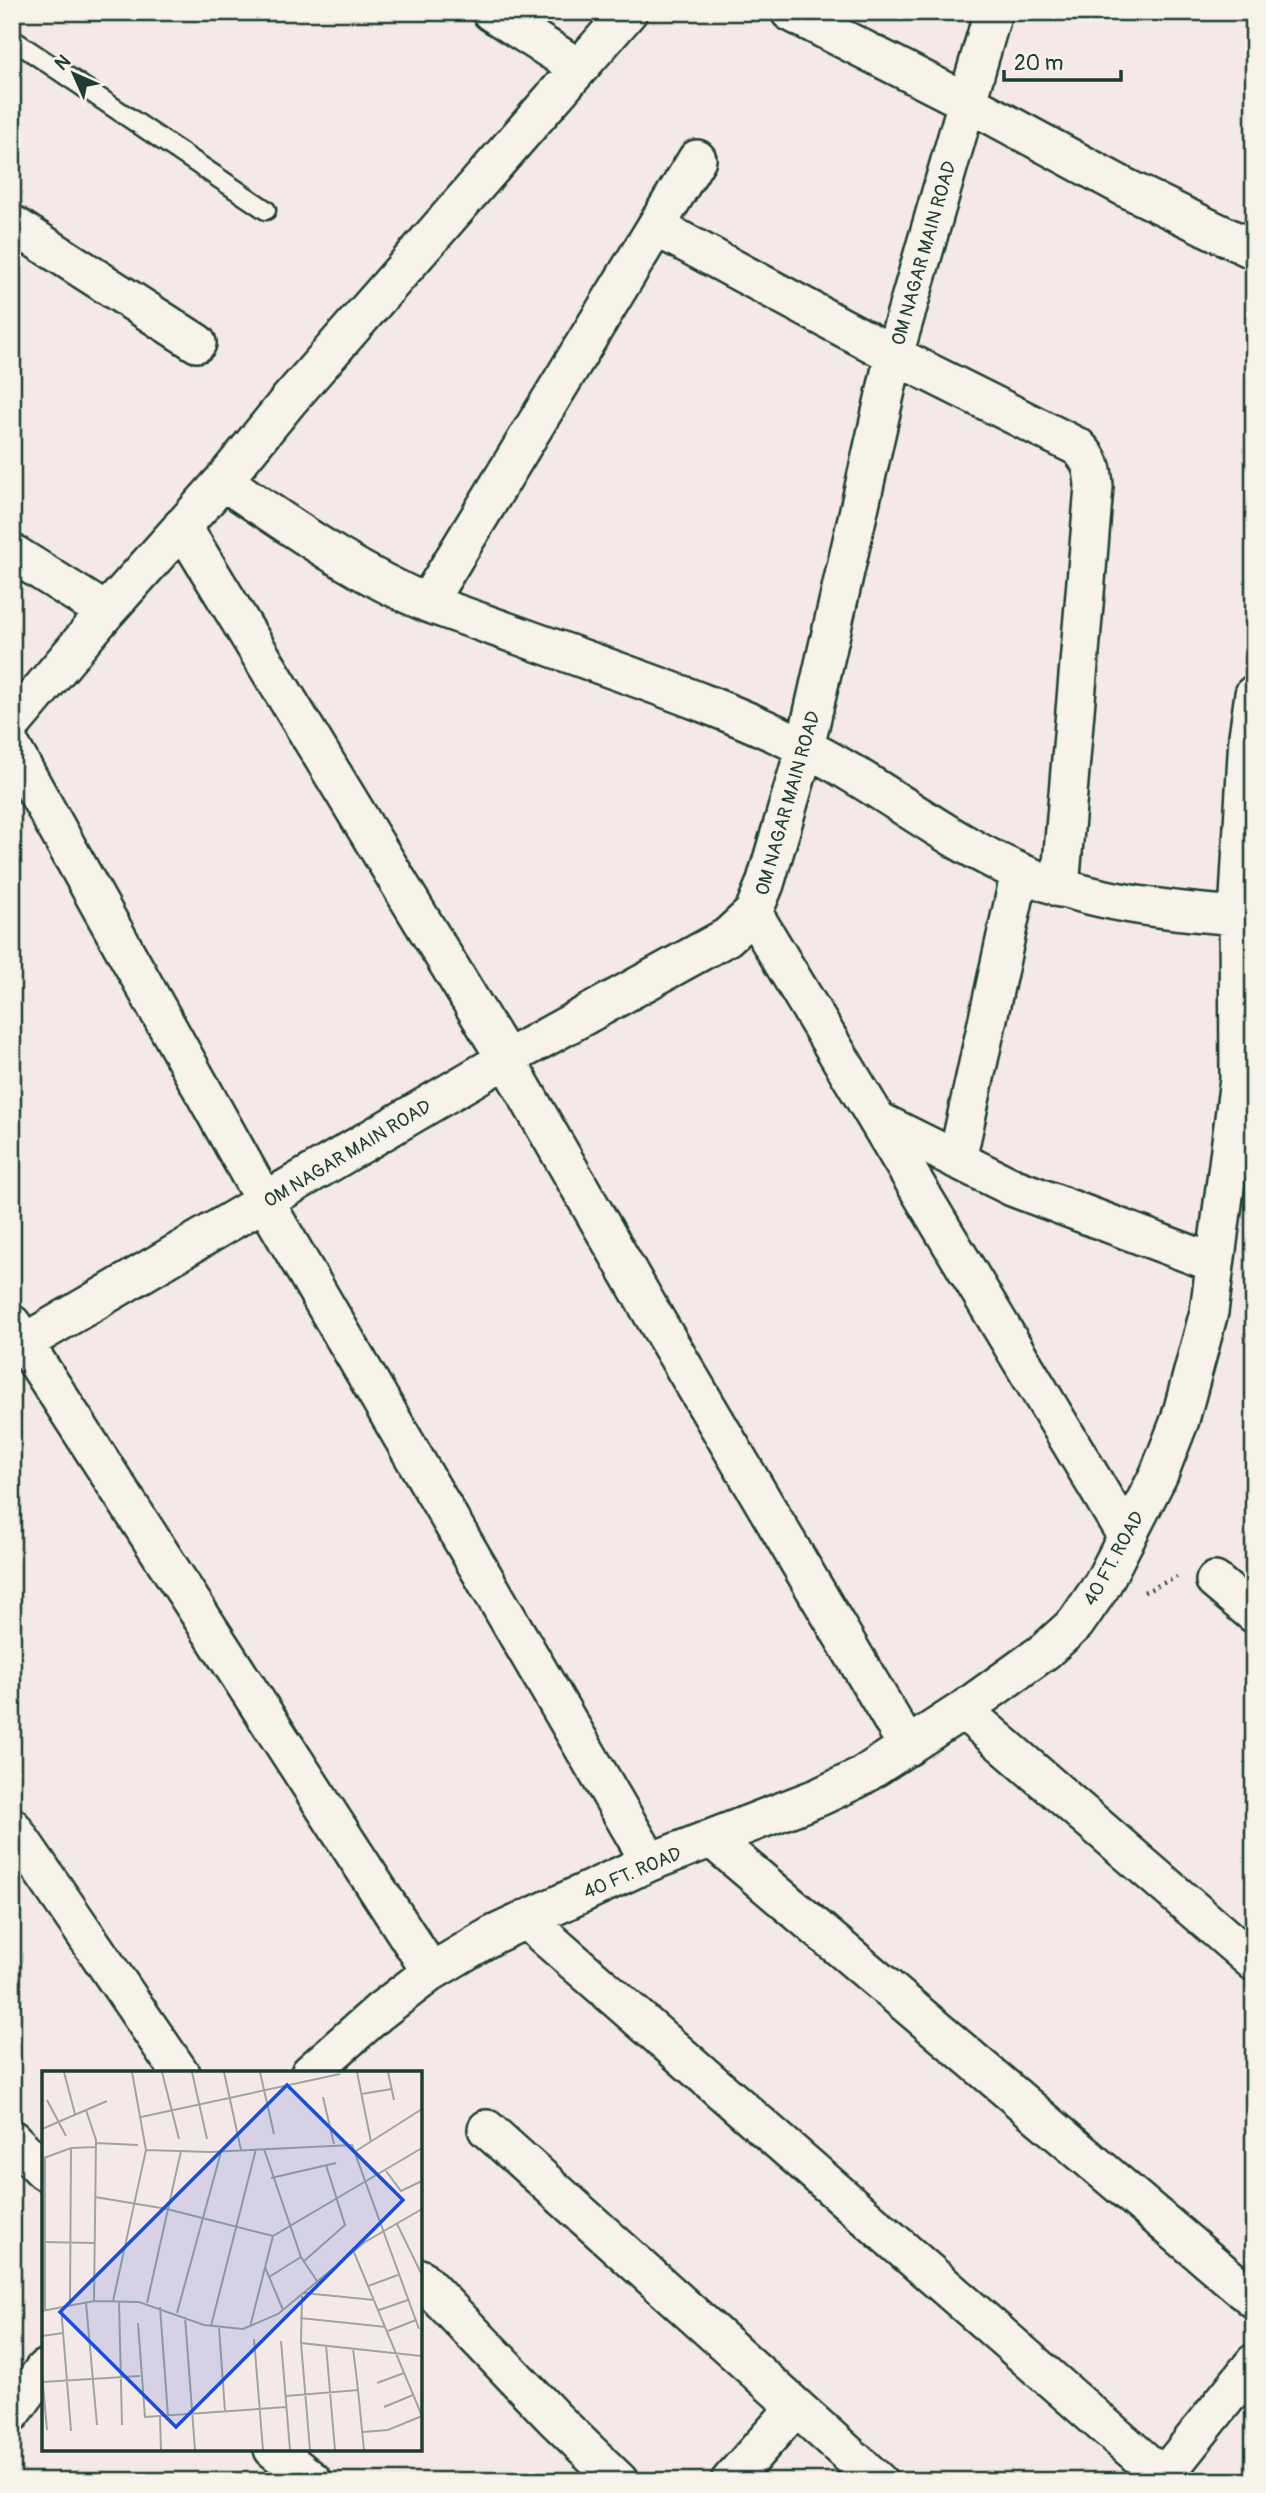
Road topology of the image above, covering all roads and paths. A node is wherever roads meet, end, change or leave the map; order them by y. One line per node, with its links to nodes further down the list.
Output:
1 (491, 12): 6 (street)
2 (628, 12): 6 (street)
3 (790, 12): 7 (street)
4 (993, 12): 7 (street)
5 (12, 39): 9 (lane)
6 (579, 68): 15 (street)
7 (967, 102): 12 (street); 14 (street, OM NAGAR MAIN ROAD)
8 (697, 159): 11 (street)
9 (266, 210)
10 (12, 224): 13 (street)
11 (656, 227): 14 (street); 18 (street)
12 (1254, 250)
13 (197, 343)
14 (894, 355): 23 (street, OM NAGAR MAIN ROAD); 25 (street)
15 (223, 481): 16 (street); 18 (street)
16 (183, 526): 19 (street); 28 (street)
17 (12, 553): 19 (street)
18 (427, 603): 23 (street)
19 (106, 612): 21 (street)
20 (1254, 694): 27 (street, 40 FT. ROAD)
21 (12, 724)
22 (12, 748): 32 (street)
23 (805, 748): 24 (street); 26 (street, OM NAGAR MAIN ROAD)
24 (1020, 872): 25 (street); 31 (street)
25 (1060, 888): 27 (street)
26 (753, 913): 28 (street, OM NAGAR MAIN ROAD); 30 (street)
27 (1238, 916): 29 (street, 40 FT. ROAD)
28 (506, 1059): 32 (street, OM NAGAR MAIN ROAD); 40 (street)
29 (1247, 1068): 33 (street, 40 FT. ROAD)
30 (877, 1120): 31 (street); 35 (street)
31 (957, 1160): 33 (street)
32 (265, 1202): 34 (street, OM NAGAR MAIN ROAD); 43 (street)
33 (1214, 1263): 35 (street, 40 FT. ROAD)
34 (16, 1339): 46 (street)
35 (1127, 1537): 39 (street, 40 FT. ROAD)
36 (1215, 1581): 37 (path); 38 (street)
37 (1139, 1594)
38 (1254, 1614)
39 (963, 1710): 40 (street, 40 FT. ROAD); 45 (street)
40 (908, 1747): 42 (street, 40 FT. ROAD)
41 (12, 1827): 47 (street)
42 (712, 1839): 43 (street, 40 FT. ROAD); 53 (street)
43 (650, 1862): 44 (street, 40 FT. ROAD)
44 (524, 1919): 46 (street, 40 FT. ROAD); 59 (street)
45 (1254, 1962)
46 (431, 1972): 48 (street, 40 FT. ROAD)
47 (179, 2071)
48 (312, 2071)
49 (487, 2129): 57 (street)
50 (12, 2139): 51 (street)
51 (42, 2169)
52 (422, 2280): 61 (street)
53 (1254, 2299)
54 (1254, 2363): 59 (street)
55 (42, 2372): 56 (street)
56 (14, 2407)
57 (794, 2407): 62 (street); 63 (street)
58 (276, 2451): 60 (street)
59 (1161, 2479)
60 (313, 2481)
61 (619, 2481)
62 (730, 2481)
63 (878, 2481)

